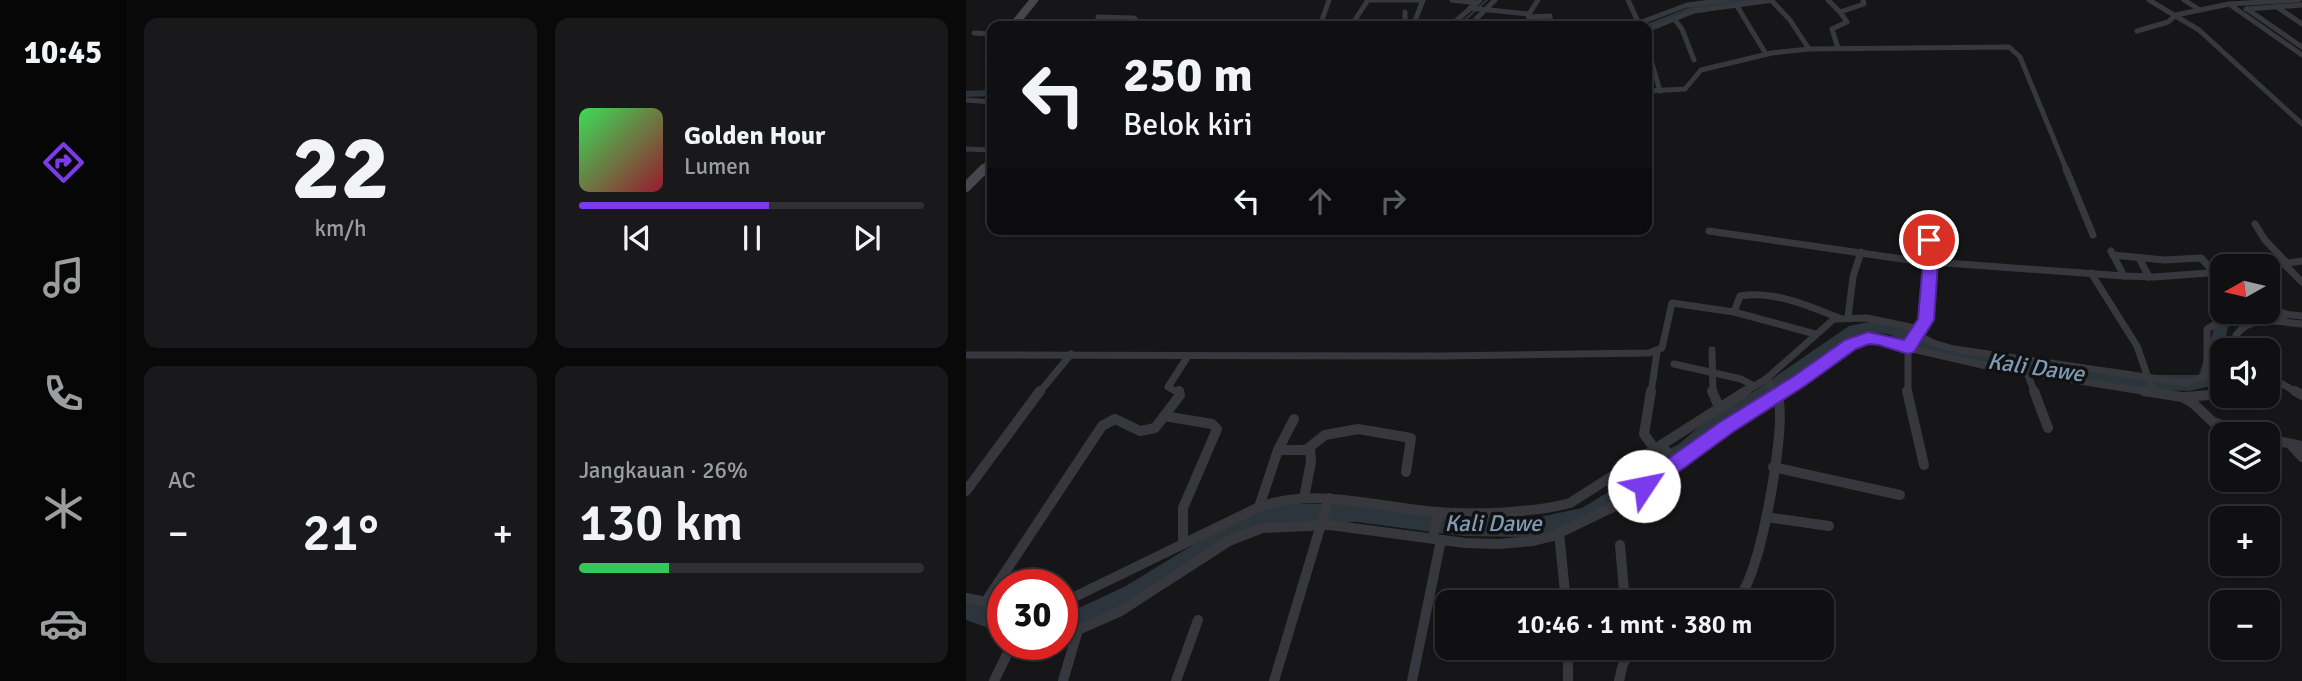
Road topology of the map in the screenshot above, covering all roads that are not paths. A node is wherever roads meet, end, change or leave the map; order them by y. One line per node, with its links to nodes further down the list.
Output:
1 (1034, 0): 36 (main road)
2 (1329, 0): 38 (street)
3 (1369, 0): 4 (street); 39 (street)
4 (1421, 0): 41 (street)
5 (1452, 0): 19 (street)
6 (1495, 0): 29 (street)
7 (1538, 0): 33 (street)
8 (1628, 0): 46 (street)
9 (1679, 0): 25 (street)
10 (1727, 0): 25 (street)
11 (1772, 0): 20 (street); 55 (street)
12 (1828, 0): 31 (street)
13 (1863, 0): 31 (street)
14 (2149, 0): 32 (street)
15 (2184, 0): 28 (street)
16 (2222, 0): 21 (street)
17 (2284, 0): 18 (street); 21 (street)
18 (2299, 0)
19 (1479, 1): 26 (street)
20 (1762, 1): 23 (street)
21 (2229, 4): 27 (street); 28 (street)
22 (2302, 5): 24 (street)
23 (1737, 6): 35 (street); 56 (street)
24 (2277, 6): 27 (street); 48 (street)
25 (1681, 7): 47 (street)
26 (1472, 9): 29 (street); 42 (street)
27 (2242, 9): 53 (street); 57 (street)
28 (2200, 10): 32 (street)
29 (1484, 11): 33 (street); 43 (street)
30 (1405, 12): 40 (street)
31 (1840, 12): 54 (street)
32 (2176, 15): 50 (street); 64 (street)
33 (1529, 16): 44 (street); 45 (street)
34 (1098, 17): 37 (street)
35 (1675, 20): 49 (street); 58 (street)
36 (1017, 21)
37 (1136, 21)
38 (1322, 21)
39 (1354, 21)
40 (1405, 21)
41 (1415, 21)
42 (1456, 21)
43 (1474, 21)
44 (1528, 21)
45 (1550, 21)
46 (1638, 21)
47 (1649, 21)
48 (2302, 24)
49 (1652, 28)
50 (2137, 31)
51 (974, 33): 52 (street)
52 (987, 34)
53 (2302, 47)
54 (1838, 48): 55 (street); 72 (street)
55 (1809, 49): 56 (street)
56 (1766, 54): 61 (street)
57 (2302, 55)
58 (1694, 60)
59 (1652, 74): 61 (street)
60 (1652, 91): 61 (street)
61 (1660, 91)
62 (966, 100): 63 (street)
63 (987, 102)
64 (2302, 124)
65 (966, 149): 66 (street)
66 (987, 150)
67 (987, 166): 68 (main road)
68 (966, 187)
69 (1927, 218): 76 (street)
70 (2255, 224): 77 (street)
71 (1709, 231): 73 (street)
72 (2093, 236)
73 (1861, 252): 76 (street); 88 (street)
74 (2139, 258): 79 (street); 82 (street); 83 (street)
75 (2302, 261): 77 (street)
76 (1930, 263): 80 (street); 92 (street)
77 (2287, 264): 78 (street); 84 (street)
78 (2280, 265)
79 (2210, 266)
80 (2091, 272): 82 (street); 103 (street)
81 (2210, 274): 83 (street)
82 (2124, 276): 83 (street)
83 (2149, 277)
84 (2302, 282)
85 (1734, 312): 88 (street); 91 (street); 95 (street)
86 (2280, 314): 87 (street)
87 (2302, 316)
88 (1844, 317): 91 (street); 92 (street)
89 (2216, 324): 103 (street)
90 (2302, 324): 93 (street)
91 (1815, 334): 105 (street)
92 (1914, 338): 101 (street); 103 (street); 105 (street); 120 (street)
93 (2237, 338)
94 (1712, 350): 100 (street)
95 (1657, 352): 98 (street); 116 (street)
96 (1071, 354): 97 (street); 98 (street); 123 (street)
97 (966, 355)
98 (1188, 356): 110 (street)
99 (1674, 364): 100 (street)
100 (1710, 371): 104 (street); 109 (street)
101 (2027, 373): 103 (street); 113 (street)
102 (2280, 383): 107 (street)
103 (2150, 384): 108 (street)
104 (1754, 386): 105 (street); 109 (street)
105 (1773, 387): 119 (street); 121 (street)
106 (2210, 395): 108 (street)
107 (2302, 395)
108 (2182, 397): 112 (street)
109 (1719, 407): 116 (street)
110 (1164, 416): 133 (street); 140 (street)
111 (1294, 419): 117 (street)
112 (2214, 422)
113 (2048, 428)
114 (2297, 446): 118 (street)
115 (1310, 448): 117 (street); 122 (street); 125 (street)
116 (1660, 448): 119 (street); 128 (street)
117 (1278, 450): 126 (street)
118 (2302, 457)
119 (1675, 461): 131 (street)
120 (1924, 464)
121 (1773, 467): 124 (street); 129 (street)
122 (1406, 472)
123 (966, 491)
124 (1900, 495)
125 (1304, 498): 126 (street); 127 (street)
126 (1259, 507): 133 (street)
127 (1325, 511): 128 (street); 132 (street); 142 (street); 150 (street)
128 (1438, 512): 132 (street)
129 (1766, 517): 130 (street); 137 (street)
130 (1829, 526)
131 (1559, 533): 132 (street); 135 (street)
132 (1437, 539): 151 (street)
133 (1183, 544): 138 (street)
134 (1620, 545): 136 (street)
135 (1565, 590)
136 (1624, 590)
137 (1743, 590)
138 (1078, 595)
139 (966, 598): 140 (street)
140 (986, 601)
141 (1198, 620): 149 (street)
142 (1078, 632)
143 (1006, 660): 147 (street)
144 (1069, 660): 148 (street)
145 (1568, 660): 152 (street)
146 (1625, 660): 153 (street)
147 (994, 681)
148 (1063, 681)
149 (1175, 681)
150 (1274, 681)
151 (1412, 681)
152 (1568, 681)
153 (1619, 681)

